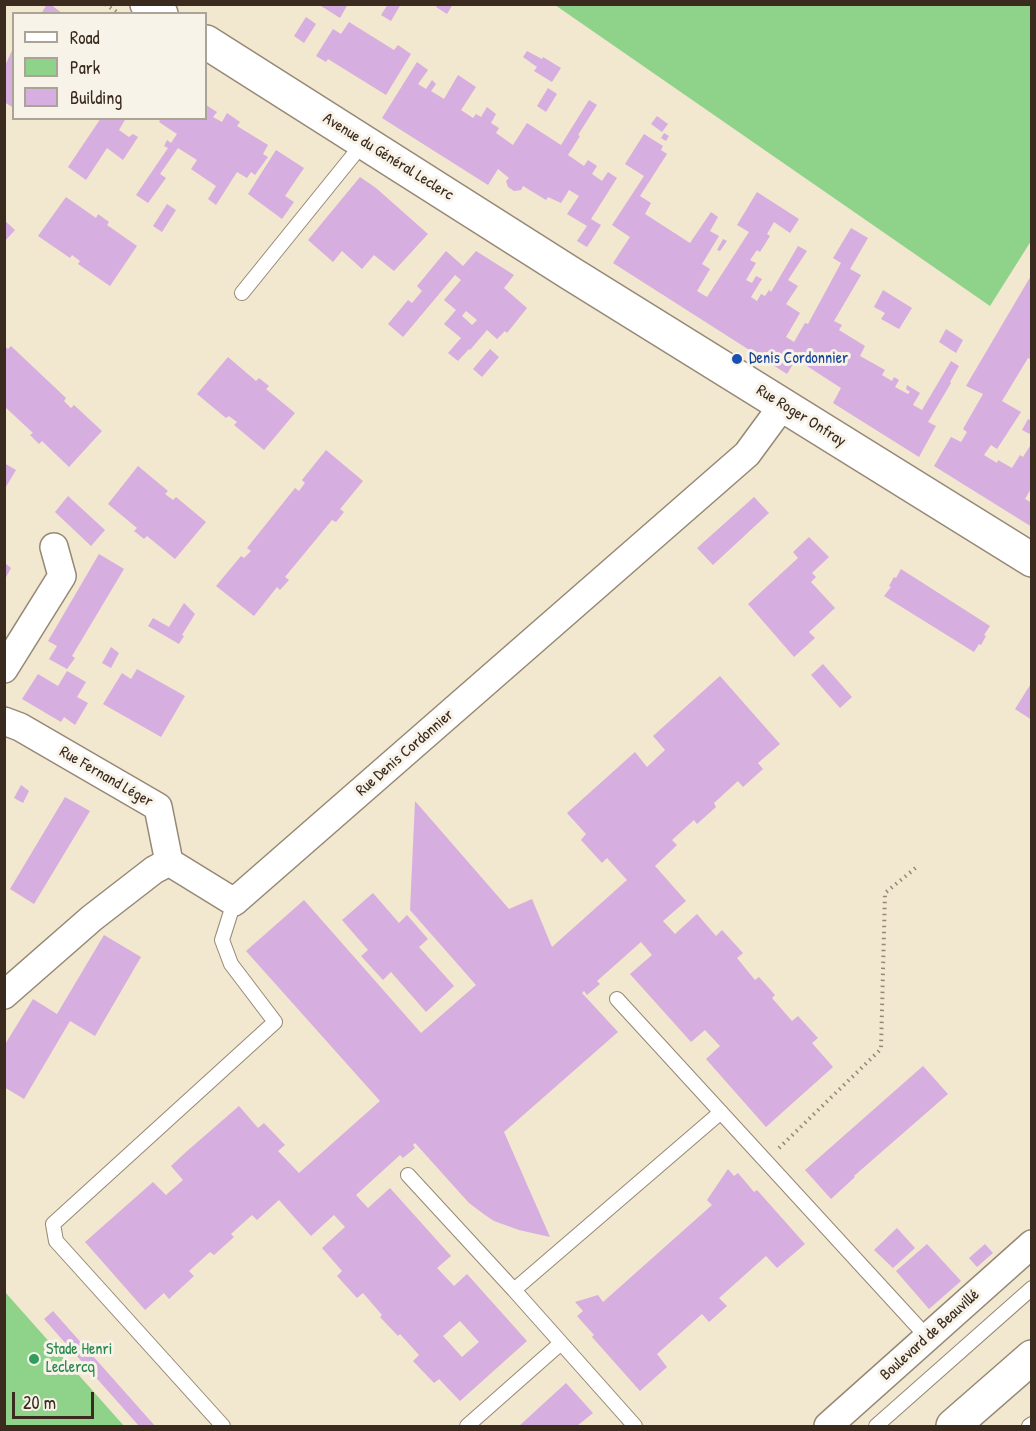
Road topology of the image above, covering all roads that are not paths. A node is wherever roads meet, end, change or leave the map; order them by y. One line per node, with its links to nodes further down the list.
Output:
1 (207, 43): 2 (main road, Avenue du Général Leclerc)
2 (363, 142): 3 (main road, Avenue du Général Leclerc); 4 (lane)
3 (570, 273): 5 (main road, Rue Roger Onfray)
4 (242, 293)
5 (783, 405): 7 (main road, Rue Roger Onfray); 11 (street, Rue Denis Cordonnier)
6 (54, 547): 8 (street)
7 (1032, 560)
8 (4, 669)
9 (4, 721): 10 (street, Rue Fernand Léger)
10 (169, 862): 11 (street); 12 (street)
11 (234, 902): 22 (lane)
12 (4, 995)
13 (617, 999): 14 (lane)
14 (721, 1112): 18 (lane); 19 (lane)
15 (408, 1175): 18 (lane)
16 (1032, 1244): 19 (street, Boulevard de Beauvillé)
17 (1032, 1288): 26 (lane)
18 (514, 1290): 20 (lane)
19 (928, 1338): 25 (street, Boulevard de Beauvillé)
20 (561, 1343): 23 (lane); 24 (lane)
21 (1032, 1357): 27 (main road)
22 (223, 1426)
23 (467, 1426)
24 (635, 1426)
25 (828, 1426)
26 (876, 1426)
27 (953, 1426)

